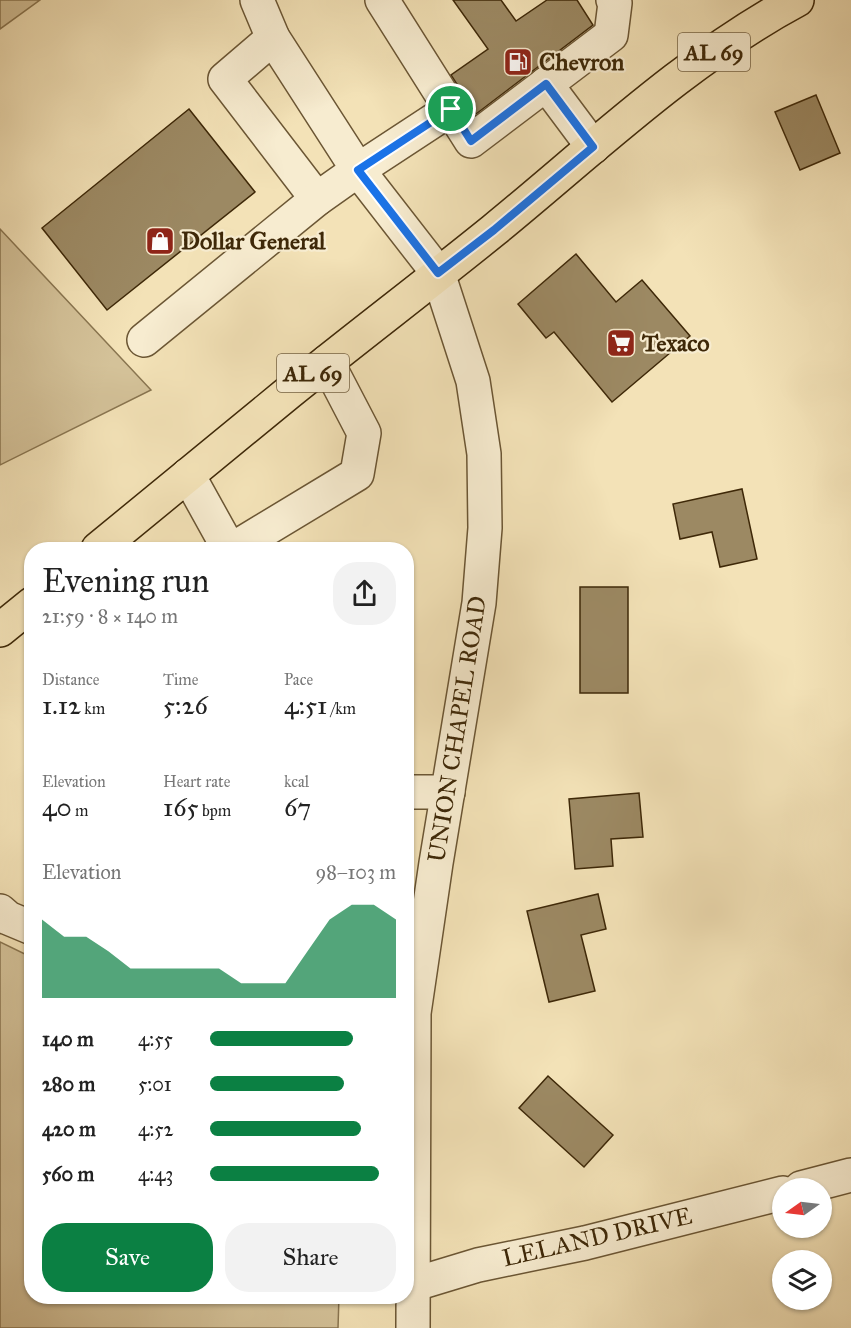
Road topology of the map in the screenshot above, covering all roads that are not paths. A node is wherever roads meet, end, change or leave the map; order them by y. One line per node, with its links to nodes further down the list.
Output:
1 (257, 0): 6 (street)
2 (382, 0): 8 (street)
3 (613, 0): 7 (street)
4 (797, 0): 5 (main road, AL 69)
5 (763, 8): 9 (main road, AL 69)
6 (273, 39): 10 (street); 11 (street)
7 (546, 84): 8 (street); 9 (street)
8 (451, 109): 10 (street)
9 (593, 147): 12 (main road, AL 69)
10 (358, 170): 11 (street); 12 (street)
11 (317, 199): 13 (street)
12 (438, 273): 14 (main road, AL 69); 22 (street, UNION CHAPEL ROAD)
13 (144, 340)
14 (327, 362): 15 (main road, AL 69); 18 (street)
15 (188, 475): 16 (main road, AL 69); 17 (street)
16 (107, 542)
17 (227, 542)
18 (243, 542)
19 (24, 610): 20 (main road)
20 (0, 630)
21 (414, 792): 22 (street)
22 (448, 792): 25 (street, UNION CHAPEL ROAD)
23 (0, 911): 24 (street)
24 (24, 925)
25 (414, 1013)
26 (851, 1175): 27 (street)
27 (832, 1180)
28 (772, 1195): 29 (street, LELAND DRIVE)
29 (414, 1284)
30 (412, 1304): 31 (street, UNION CHAPEL ROAD)
31 (413, 1328)

